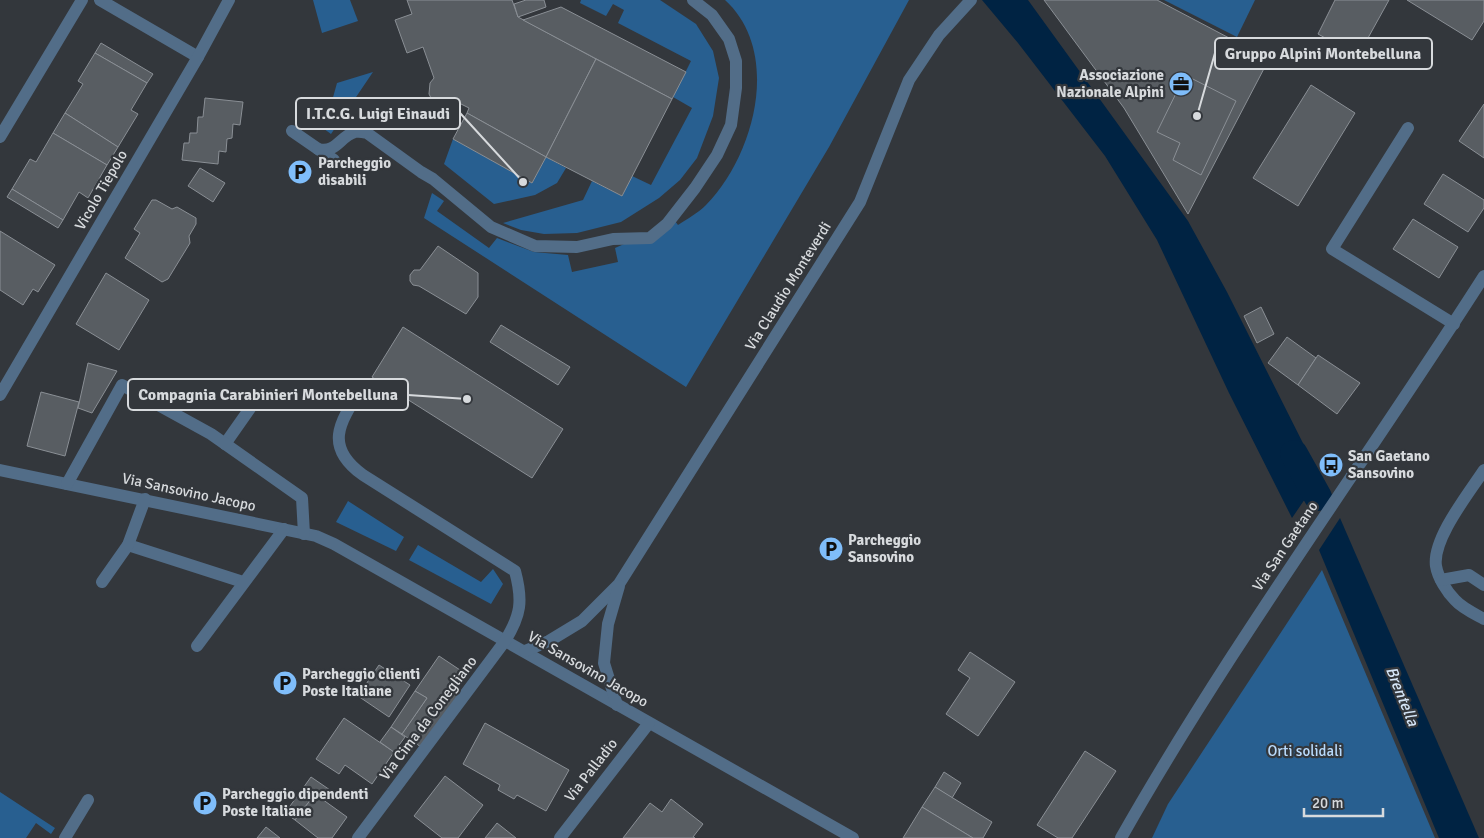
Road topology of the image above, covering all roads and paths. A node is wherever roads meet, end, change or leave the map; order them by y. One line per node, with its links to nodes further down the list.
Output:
1 (82, 0): 9 (street)
2 (100, 0): 6 (street)
3 (229, 0): 6 (street, Vicolo Tiepolo)
4 (693, 0): 10 (street)
5 (971, 0): 28 (street, Via Claudio Monteverdi)
6 (198, 57): 16 (street, Vicolo Tiepolo)
7 (1408, 128): 13 (street)
8 (292, 131): 10 (street)
9 (0, 137)
10 (318, 149): 11 (street)
11 (334, 160)
12 (1484, 276): 13 (street, Via San Gaetano)
13 (1454, 324): 41 (street, Via San Gaetano)
14 (266, 387): 17 (street)
15 (360, 391): 31 (street, Via Cima da Conegliano)
16 (0, 395)
17 (225, 444): 20 (street); 23 (street)
18 (0, 470): 20 (street, Via Sansovino Jacopo)
19 (1484, 470): 25 (street)
20 (67, 484): 21 (street, Via Sansovino Jacopo)
21 (145, 499): 22 (street, Via Sansovino Jacopo); 24 (street)
22 (284, 529): 23 (street, Via Sansovino Jacopo); 27 (street)
23 (304, 534): 31 (street, Via Sansovino Jacopo)
24 (128, 545): 26 (street); 27 (street)
25 (1441, 580): 29 (street); 30 (street)
26 (102, 582)
27 (243, 582): 32 (street)
28 (620, 584): 33 (street, Via Claudio Monteverdi); 34 (street, Via Claudio Monteverdi)
29 (1484, 585)
30 (1484, 620)
31 (506, 642): 33 (street, Via Sansovino Jacopo); 38 (street, Via Cima da Conegliano)
32 (197, 646)
33 (525, 652): 34 (street, Via Sansovino Jacopo)
34 (618, 705): 35 (street, Via Sansovino Jacopo)
35 (649, 723): 39 (street, Via Palladio); 40 (street, Via Sansovino Jacopo)
36 (88, 800): 37 (street)
37 (65, 838)
38 (358, 838)
39 (560, 838)
40 (853, 838)
41 (1121, 838)

